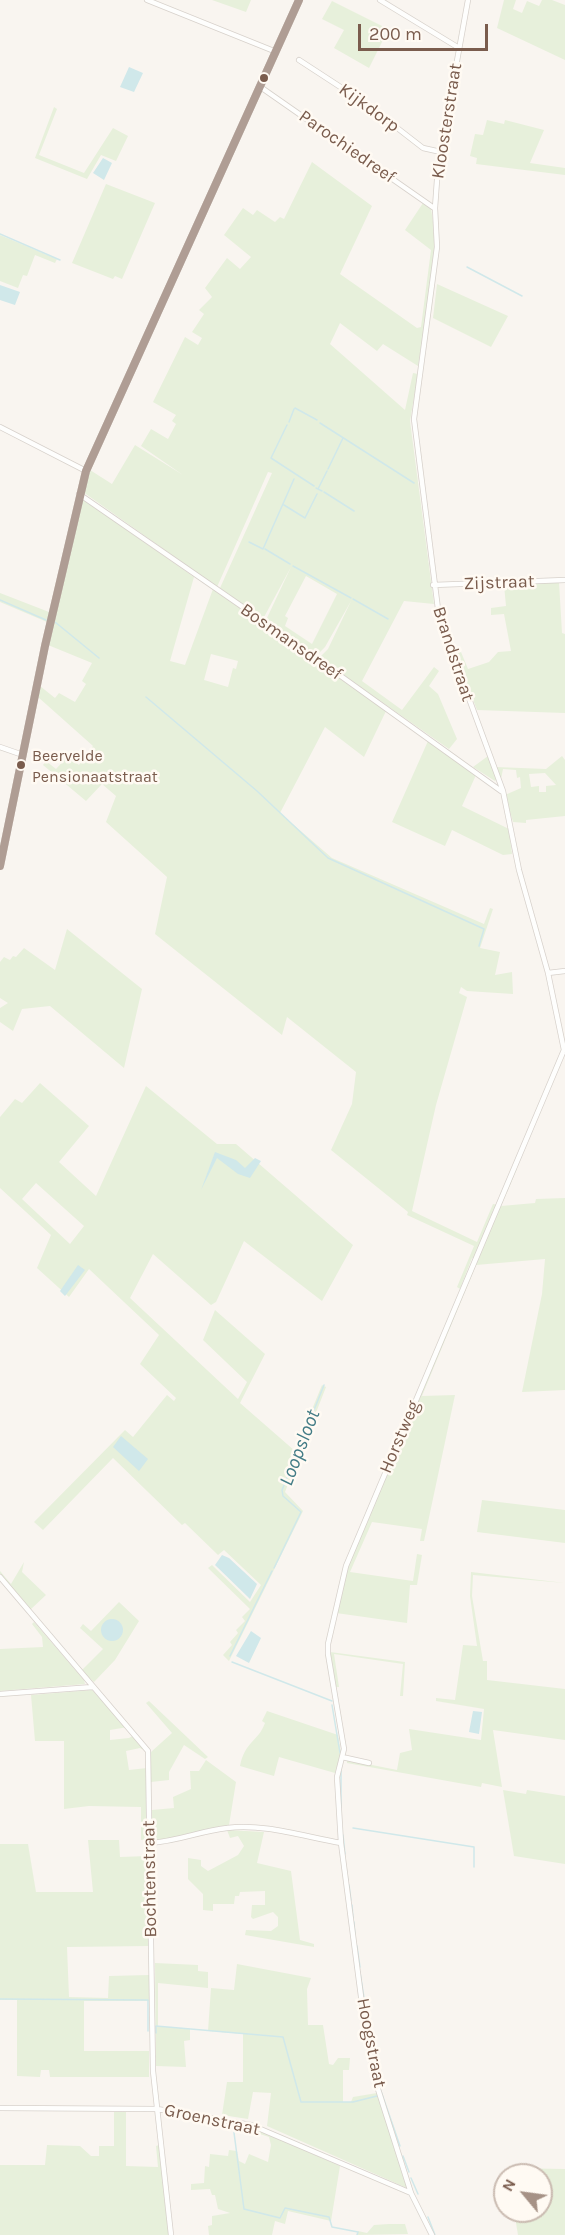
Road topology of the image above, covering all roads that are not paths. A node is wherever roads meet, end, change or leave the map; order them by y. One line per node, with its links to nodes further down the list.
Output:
1 (147, 0): 6 (street)
2 (299, 0): 6 (street)
3 (380, 0): 5 (street)
4 (468, 0): 5 (street, Kloosterstraat)
5 (459, 48): 9 (street, Kloosterstraat)
6 (274, 51): 8 (street)
7 (299, 60): 9 (street, Kijkdorp)
8 (259, 86): 10 (street, Parochiedreef); 12 (street)
9 (441, 152): 10 (street, Kloosterstraat)
10 (435, 208): 15 (street, Brandstraat)
11 (0, 427): 12 (street)
12 (86, 471): 13 (street)
13 (79, 495): 17 (street); 18 (street, Bosmansdreef)
14 (565, 580): 15 (street, Zijstraat)
15 (433, 585): 18 (street, Brandstraat)
16 (0, 747): 17 (street)
17 (23, 755): 19 (street)
18 (503, 791): 21 (street, Brandstraat)
19 (0, 866)
20 (565, 971): 21 (street)
21 (548, 973): 22 (street, Brandstraat)
22 (565, 1051): 26 (street, Horstweg)
23 (0, 1577): 24 (street, Bochtenstraat)
24 (93, 1687): 25 (street); 28 (street, Bochtenstraat)
25 (0, 1694)
26 (342, 1757): 27 (street); 29 (street, Horstweg)
27 (369, 1763)
28 (150, 1843): 29 (street); 31 (street, Bochtenstraat)
29 (341, 1843): 32 (street, Hoogstraat)
30 (0, 2108): 31 (street, Groenstraat)
31 (157, 2109): 32 (street, Groenstraat); 33 (street, Bochtenstraat)
32 (411, 2193): 34 (street, Hoogstraat)
33 (171, 2235)
34 (432, 2235)

